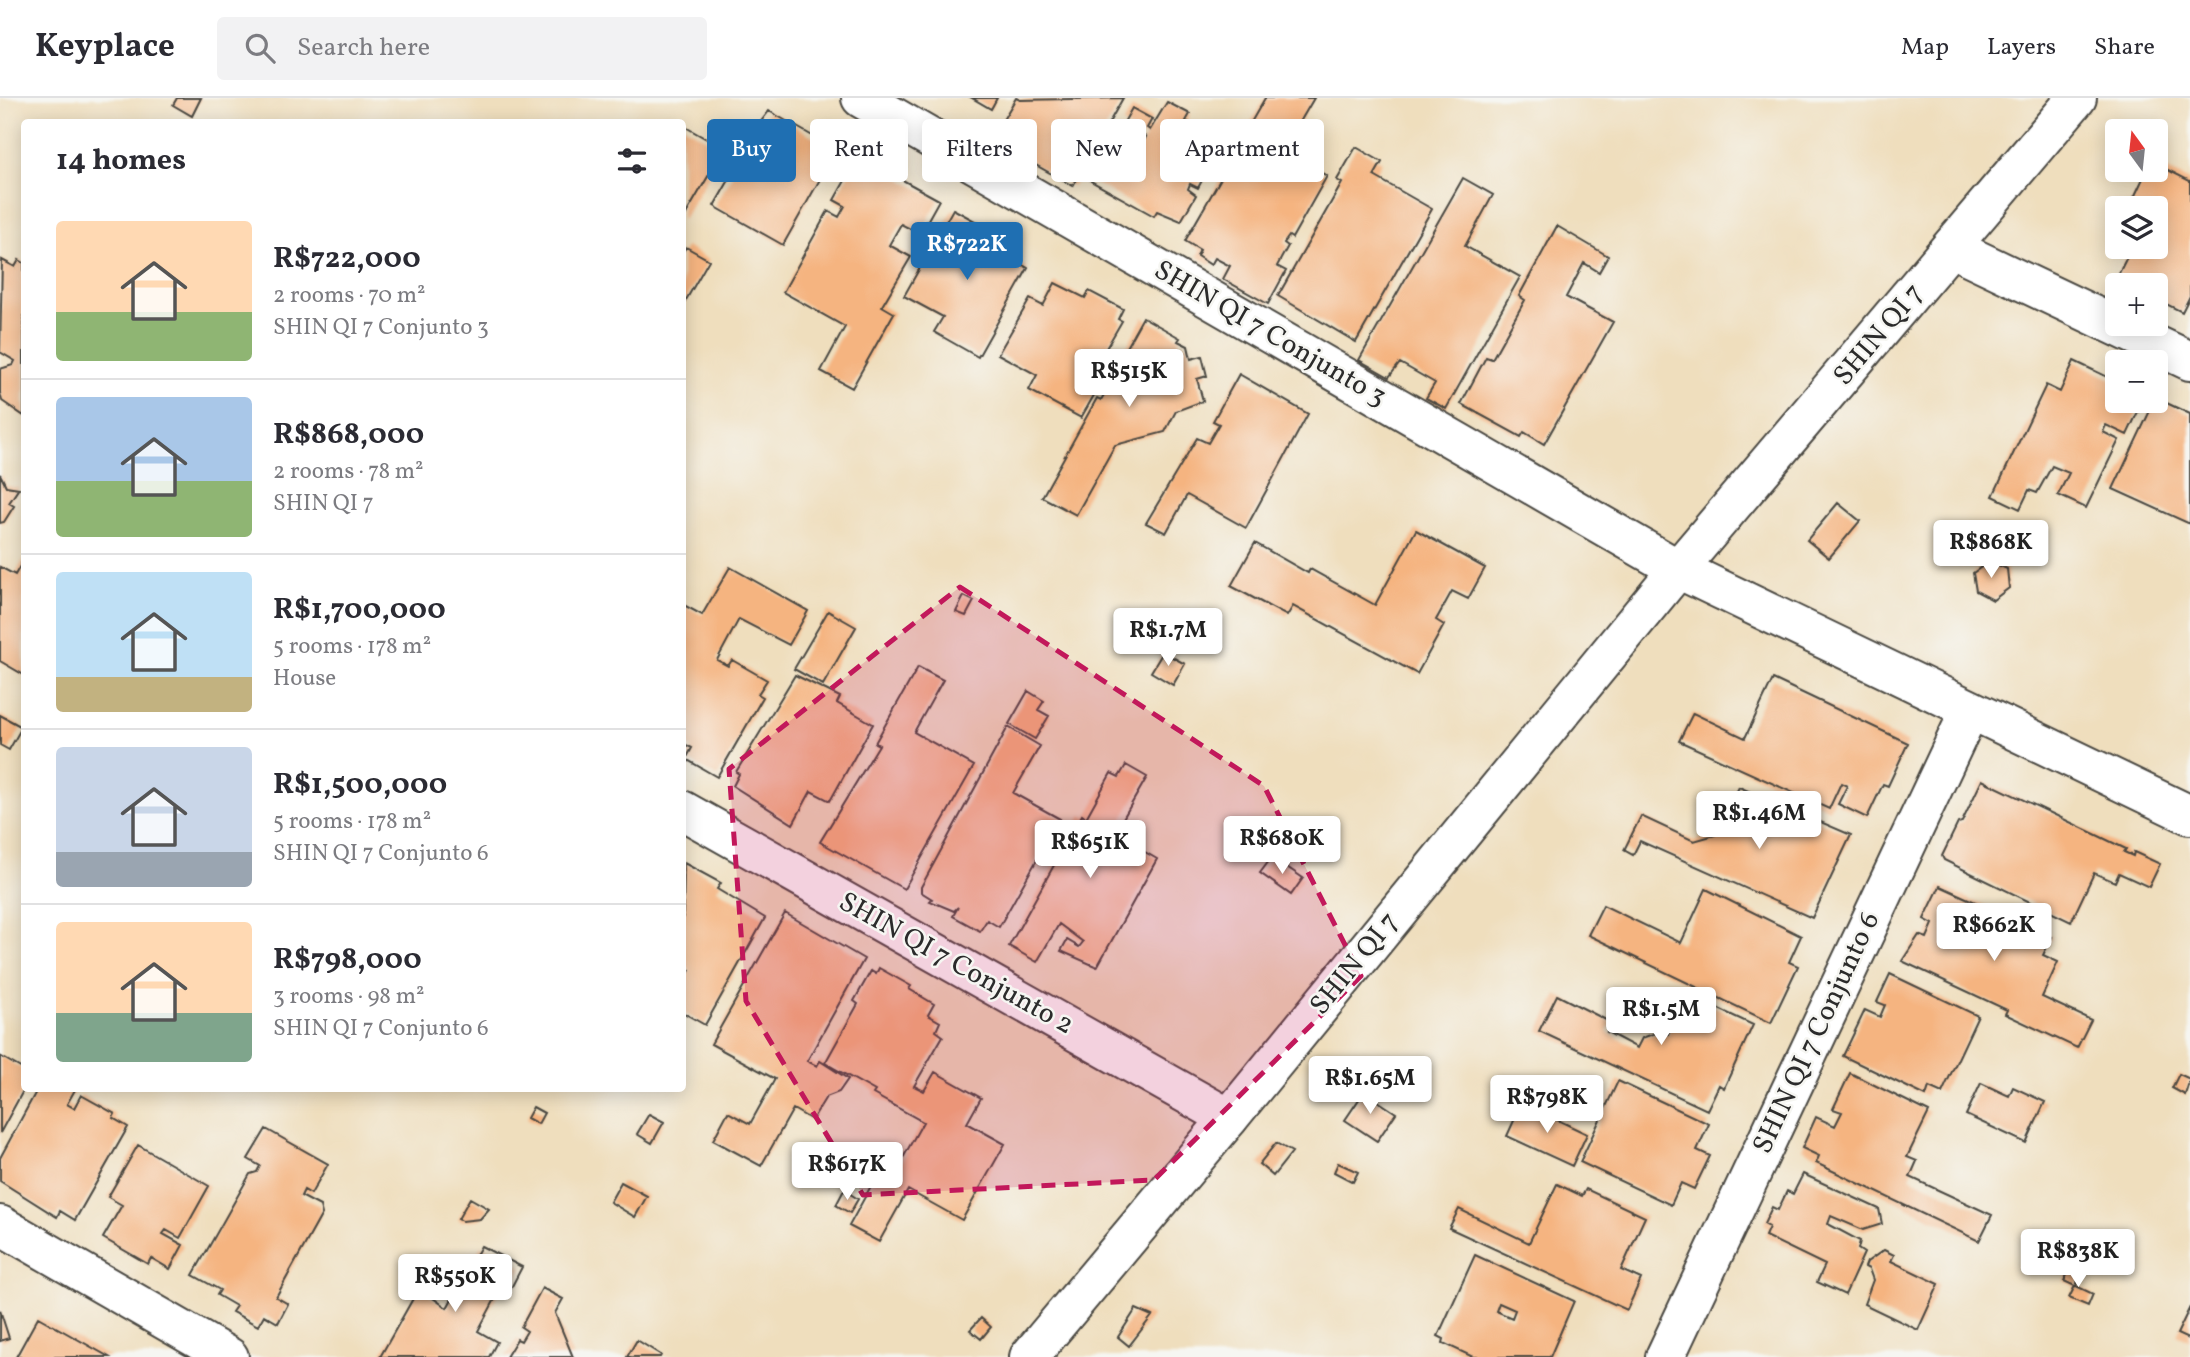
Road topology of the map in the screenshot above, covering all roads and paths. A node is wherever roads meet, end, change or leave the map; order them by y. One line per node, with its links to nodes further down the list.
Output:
1 (861, 98): 5 (street, SHIN QI 7 Conjunto 3)
2 (2077, 98): 3 (street, SHIN QI 7)
3 (1952, 248): 4 (street); 5 (street, SHIN QI 7)
4 (2190, 361)
5 (1678, 569): 6 (street); 9 (street, SHIN QI 7)
6 (1970, 710): 8 (street); 13 (street, SHIN QI 7 Conjunto 6)
7 (686, 812): 9 (street, SHIN QI 7 Conjunto 2)
8 (2190, 815)
9 (1229, 1118): 12 (street, SHIN QI 7)
10 (0, 1225): 11 (street)
11 (229, 1357)
12 (1029, 1357)
13 (1665, 1357)

